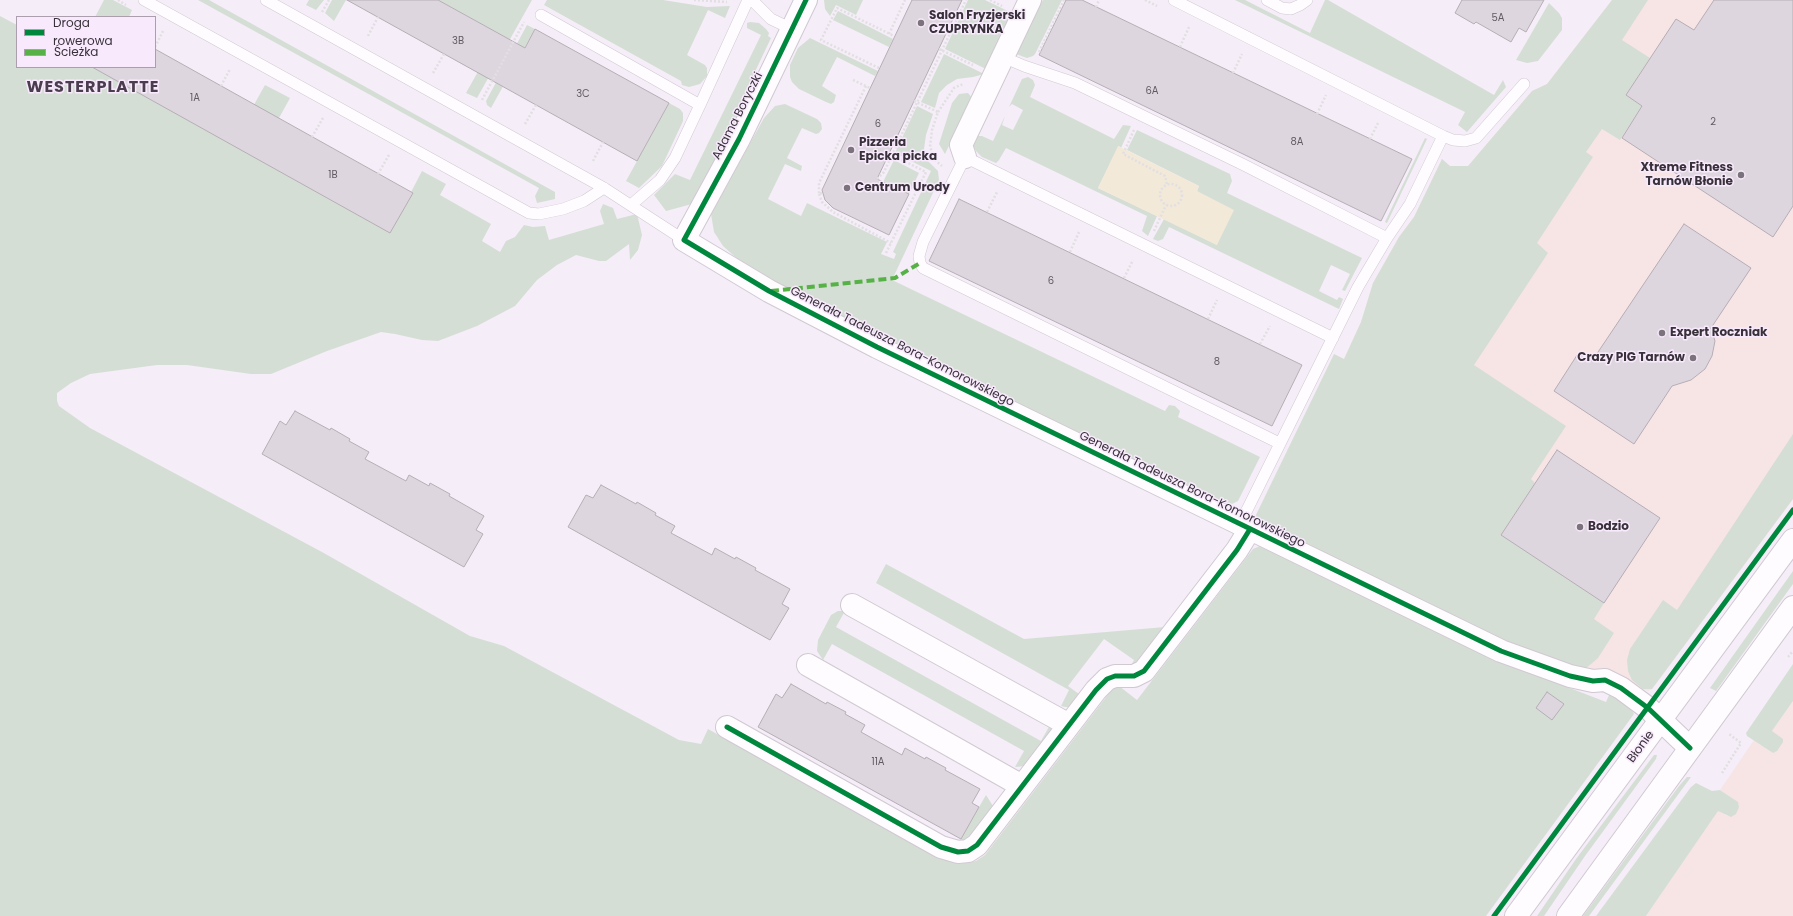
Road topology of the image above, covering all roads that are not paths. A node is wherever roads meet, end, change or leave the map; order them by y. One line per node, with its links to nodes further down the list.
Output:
1 (144, 0): 17 (lane)
2 (266, 0): 17 (lane)
3 (748, 0): 14 (lane)
4 (752, 0): 11 (lane)
5 (806, 0): 11 (street, Adama Boryczki)
6 (1030, 0): 12 (street)
7 (1174, 0): 15 (lane)
8 (1267, 0): 9 (lane)
9 (1306, 0)
10 (541, 15): 14 (lane)
11 (792, 29): 20 (street, Adama Boryczki)
12 (998, 66): 16 (street); 19 (lane)
13 (1524, 84): 15 (lane)
14 (700, 105): 18 (lane)
15 (1443, 136): 19 (lane)
16 (965, 157): 21 (lane); 22 (lane)
17 (604, 188): 18 (lane)
18 (631, 205): 20 (lane)
19 (1387, 238): 21 (lane)
20 (684, 240): 23 (street, Generała Tadeusza Bora-Komorowskiego)
21 (1333, 338): 22 (lane)
22 (1279, 443): 23 (lane)
23 (1245, 526): 28 (street, Generała Tadeusza Bora-Komorowskiego); 29 (street)
24 (1793, 540): 28 (street, Błonie)
25 (852, 604): 29 (street)
26 (1793, 606): 31 (street)
27 (808, 665): 32 (street)
28 (1660, 720): 31 (street, Generała Tadeusza Bora-Komorowskiego); 33 (street, Błonie)
29 (1069, 725): 32 (street)
30 (727, 726): 32 (street)
31 (1690, 748): 34 (street)
32 (1022, 786)
33 (1516, 916)
34 (1568, 916)

